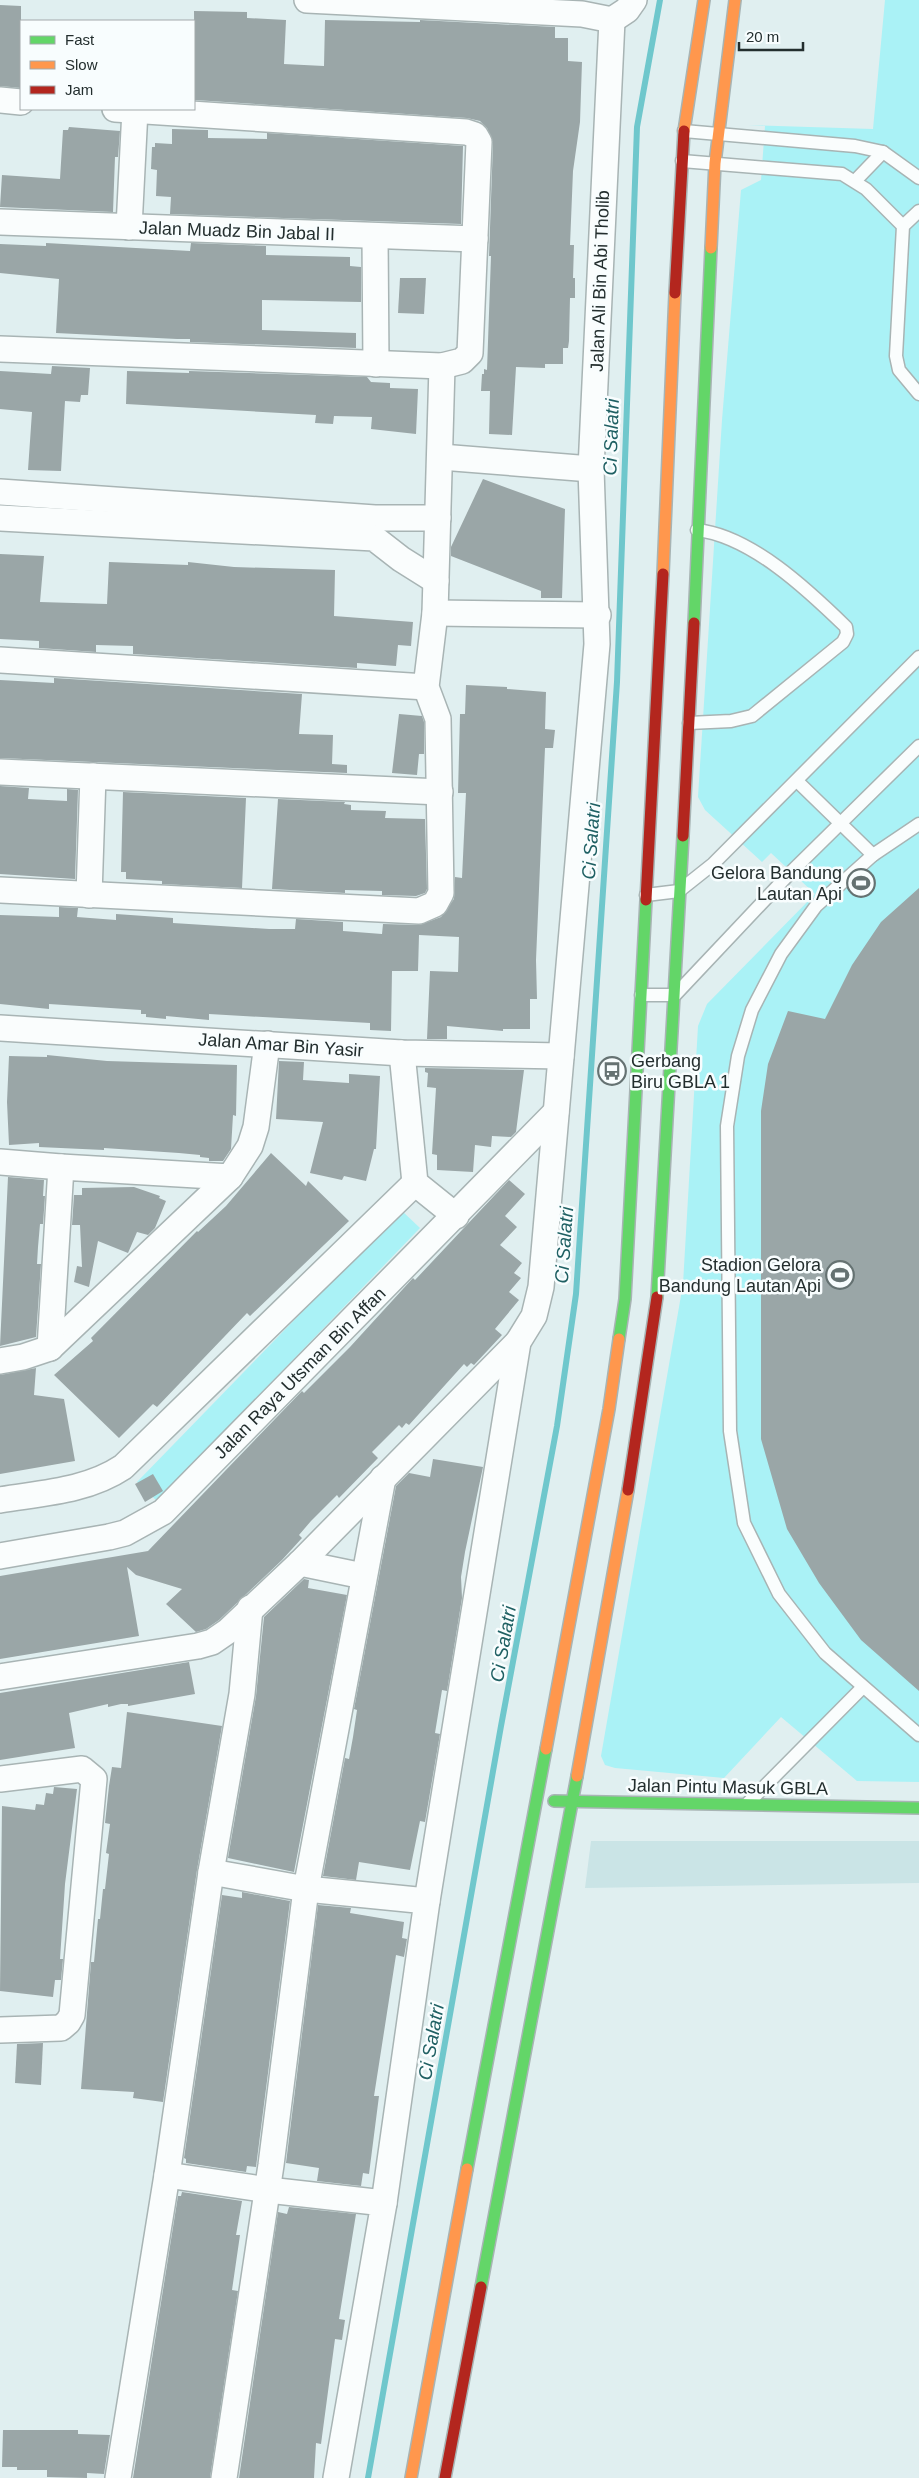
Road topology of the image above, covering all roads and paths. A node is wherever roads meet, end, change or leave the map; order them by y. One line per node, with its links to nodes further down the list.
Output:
1 (306, 0): 5 (street)
2 (634, 0): 5 (street)
3 (704, 0): 9 (street)
4 (735, 0): 10 (street)
5 (612, 20): 27 (street, Jalan Ali Bin Abi Tholib)
6 (0, 100): 7 (street)
7 (20, 102)
8 (125, 110): 19 (street); 21 (street)
9 (684, 131): 10 (lane); 12 (street)
10 (717, 133): 11 (lane); 13 (street)
11 (883, 152): 14 (lane); 15 (lane)
12 (682, 161): 13 (lane); 51 (street)
13 (715, 163): 15 (lane); 32 (street)
14 (919, 178)
15 (855, 181): 18 (lane)
16 (919, 211): 18 (lane)
17 (0, 222): 19 (street, Jalan Muadz Bin Jabal II)
18 (902, 226): 25 (lane)
19 (129, 227): 20 (street, Jalan Muadz Bin Jabal II)
20 (376, 237): 21 (street, Jalan Muadz Bin Jabal II); 23 (street)
21 (475, 240): 24 (street)
22 (0, 349): 23 (street)
23 (376, 364): 24 (street)
24 (442, 366): 26 (street)
25 (919, 394)
26 (441, 457): 27 (street); 30 (street)
27 (591, 469): 35 (street, Jalan Ali Bin Abi Tholib)
28 (0, 492): 31 (street)
29 (0, 518): 31 (street)
30 (438, 518): 31 (street); 33 (street)
31 (375, 528): 33 (street)
32 (697, 530): 39 (street); 39 (lane)
33 (436, 582): 34 (street)
34 (435, 613): 35 (street); 38 (street)
35 (598, 615): 57 (street, Jalan Ali Bin Abi Tholib)
36 (919, 658): 43 (lane)
37 (0, 660): 38 (street)
38 (426, 687): 44 (street)
39 (688, 723): 49 (street)
40 (919, 746): 45 (lane)
41 (0, 772): 42 (street)
42 (93, 776): 44 (street); 50 (street)
43 (798, 781): 45 (lane); 49 (lane)
44 (440, 792): 50 (street)
45 (841, 824): 47 (lane); 53 (lane)
46 (919, 824): 47 (lane)
47 (873, 855): 76 (lane)
48 (0, 890): 50 (street)
49 (680, 891): 51 (lane); 53 (street)
50 (88, 895)
51 (646, 895): 52 (street)
52 (641, 995): 53 (lane); 79 (street)
53 (675, 995): 80 (street)
54 (0, 1028): 55 (street, Jalan Amar Bin Yasir)
55 (267, 1044): 56 (street, Jalan Amar Bin Yasir); 61 (street)
56 (402, 1053): 57 (street, Jalan Amar Bin Yasir); 62 (street)
57 (562, 1056): 58 (street, Jalan Ali Bin Abi Tholib)
58 (556, 1112): 63 (street, Jalan Raya Utsman Bin Affan); 64 (street, Jalan Ali Bin Abi Tholib)
59 (0, 1162): 60 (street)
60 (61, 1167): 61 (street); 65 (street)
61 (230, 1177): 65 (street)
62 (415, 1183): 63 (street); 68 (street)
63 (456, 1216): 69 (street, Jalan Raya Utsman Bin Affan)
64 (518, 1342): 67 (street); 85 (street)
65 (50, 1348): 66 (street)
66 (0, 1361)
67 (383, 1478): 70 (street); 71 (street)
68 (0, 1500)
69 (0, 1556)
70 (300, 1563): 71 (street); 72 (street)
71 (363, 1576): 84 (street)
72 (250, 1608): 73 (street); 74 (street)
73 (198, 1646): 74 (street); 75 (street)
74 (247, 1660): 83 (street)
75 (0, 1677)
76 (863, 1687): 77 (lane); 81 (lane)
77 (919, 1736)
78 (0, 1779): 86 (street)
79 (537, 1800): 80 (street, Jalan Pintu Masuk GBLA); 93 (street)
80 (572, 1802): 81 (street, Jalan Pintu Masuk GBLA); 94 (street)
81 (746, 1805): 82 (street, Jalan Pintu Masuk GBLA)
82 (919, 1808)
83 (211, 1872): 84 (street); 87 (street)
84 (306, 1889): 85 (street); 88 (street)
85 (428, 1901): 89 (street)
86 (0, 2030)
87 (167, 2175): 88 (street); 90 (street)
88 (268, 2190): 89 (street); 91 (street)
89 (384, 2203): 92 (street)
90 (118, 2478)
91 (224, 2478)
92 (336, 2478)
93 (410, 2478)
94 (445, 2478)

